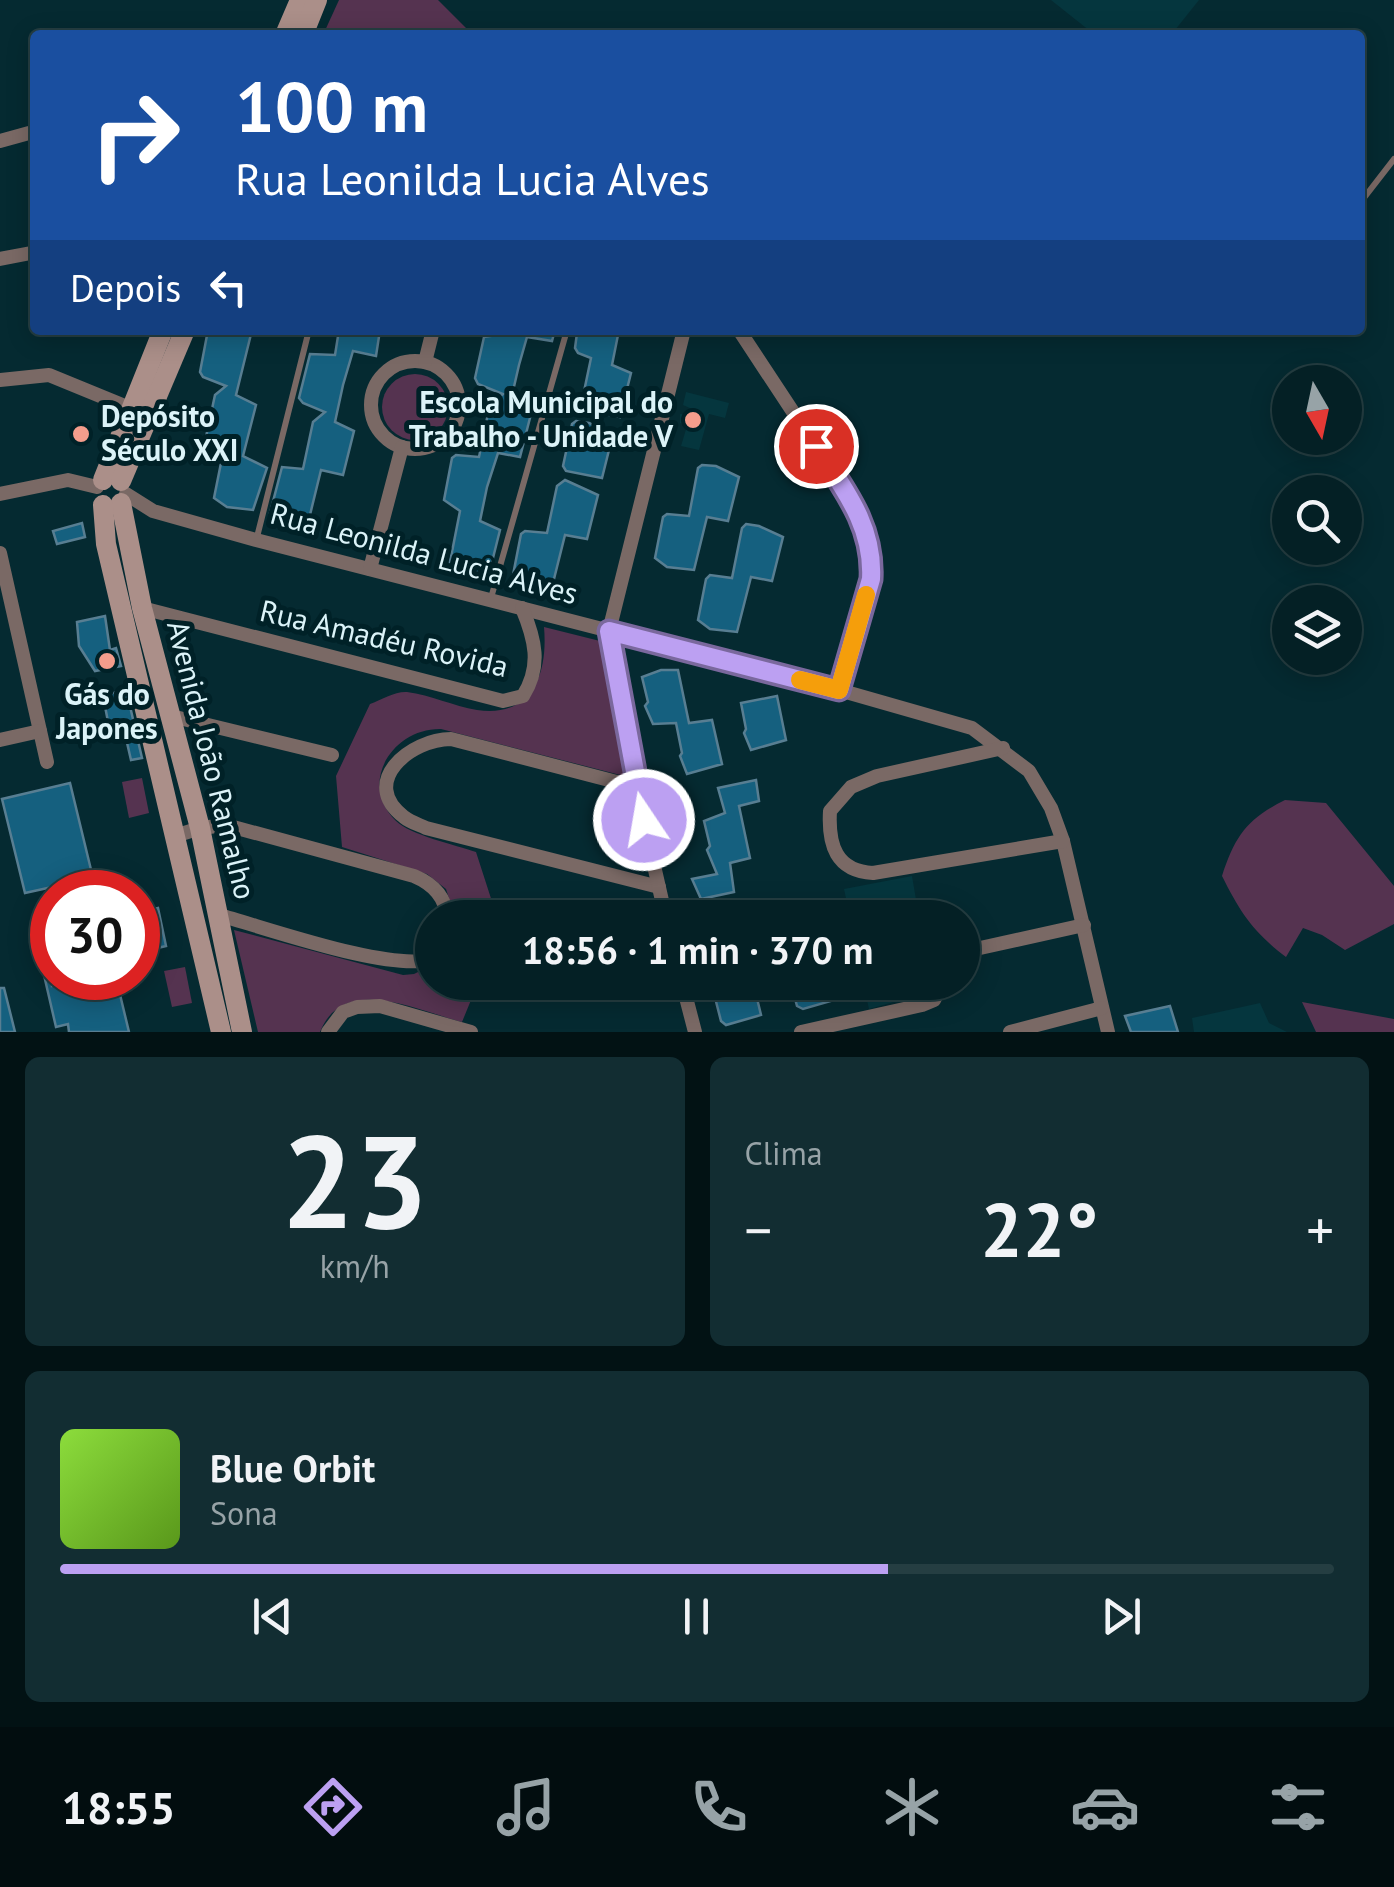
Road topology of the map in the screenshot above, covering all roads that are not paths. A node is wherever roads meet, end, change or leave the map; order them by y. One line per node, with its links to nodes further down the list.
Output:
1 (300, 0): 3 (street)
2 (317, 0): 4 (street)
3 (287, 30)
4 (305, 30)
5 (29, 133): 6 (street)
6 (0, 141)
7 (1394, 159): 8 (lane)
8 (1365, 197)
9 (30, 253): 10 (street)
10 (0, 259)
11 (162, 335): 20 (street, Avenida João Ramalho)
12 (183, 335): 22 (street, Avenida João Ramalho)
13 (308, 335): 24 (lane)
14 (432, 335): 18 (street)
15 (566, 335): 27 (lane)
16 (683, 335): 31 (street)
17 (741, 335): 32 (street)
18 (425, 362): 21 (street); 21 (street)
19 (0, 380): 20 (street)
20 (132, 409): 22 (street, Avenida João Ramalho)
21 (402, 447): 26 (street)
22 (112, 492): 23 (street); 24 (street, Rua Leonilda Lucia Alves); 28 (street, Avenida João Ramalho); 41 (street, Avenida João Ramalho)
23 (0, 494)
24 (256, 540): 26 (street, Rua Leonilda Lucia Alves)
25 (0, 553): 30 (street)
26 (370, 569): 27 (street, Rua Leonilda Lucia Alves)
27 (490, 600): 29 (street, Rua Leonilda Lucia Alves)
28 (142, 608): 29 (street, Rua Amadéu Rovida); 33 (street, Avenida João Ramalho)
29 (522, 608): 31 (street, Rua Leonilda Lucia Alves)
30 (7, 615): 34 (street)
31 (609, 631): 32 (street, Rua Leonilda Lucia Alves); 39 (street)
32 (839, 690): 36 (street, Rua Leonilda Lucia Alves)
33 (170, 716): 37 (street); 40 (street, Avenida João Ramalho)
34 (40, 731): 35 (street); 38 (street)
35 (0, 740)
36 (1003, 748): 42 (street, Rua Leonilda Lucia Alves); 42 (street)
37 (332, 755)
38 (46, 762)
39 (636, 787): 43 (street); 43 (street)
40 (200, 828): 41 (street); 44 (street); 46 (street, Avenida João Ramalho)
41 (174, 836): 54 (street, Avenida João Ramalho)
42 (1063, 842): 47 (street, Rua Leonilda Lucia Alves)
43 (659, 887): 45 (street)
44 (443, 900)
45 (662, 900)
46 (218, 915): 49 (street); 55 (street, Avenida João Ramalho)
47 (1084, 924): 48 (street); 52 (street, Rua Leonilda Lucia Alves)
48 (980, 948)
49 (415, 963)
50 (687, 1000): 58 (street)
51 (934, 1000): 53 (street)
52 (1102, 1008): 61 (street); 62 (street, Rua Leonilda Lucia Alves)
53 (867, 1018): 59 (street); 60 (street)
54 (221, 1032)
55 (242, 1032)
56 (328, 1032): 57 (street)
57 (471, 1032)
58 (695, 1032)
59 (801, 1032)
60 (876, 1032)
61 (1010, 1032)
62 (1108, 1032)

